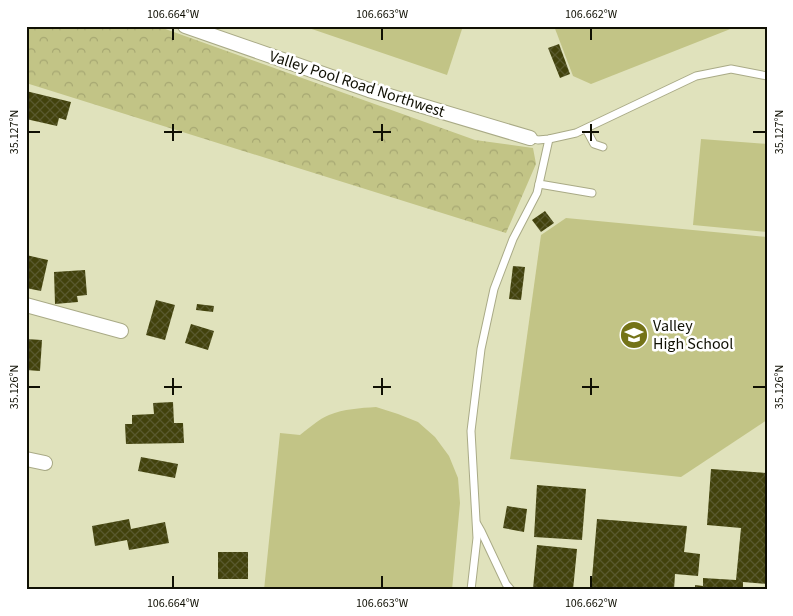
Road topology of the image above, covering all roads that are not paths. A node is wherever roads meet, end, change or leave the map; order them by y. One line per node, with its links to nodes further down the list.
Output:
1 (185, 26): 4 (street, Valley Pool Road Northwest)
2 (767, 76): 3 (lane)
3 (586, 128): 5 (lane); 6 (lane)
4 (530, 138): 5 (lane)
5 (549, 139): 7 (lane)
6 (603, 147)
7 (539, 184): 8 (lane); 13 (lane)
8 (592, 193)
9 (26, 305): 10 (street)
10 (121, 332)
11 (26, 459): 12 (street)
12 (45, 463)
13 (476, 522): 14 (lane); 15 (lane)
14 (471, 590)
15 (511, 590)

